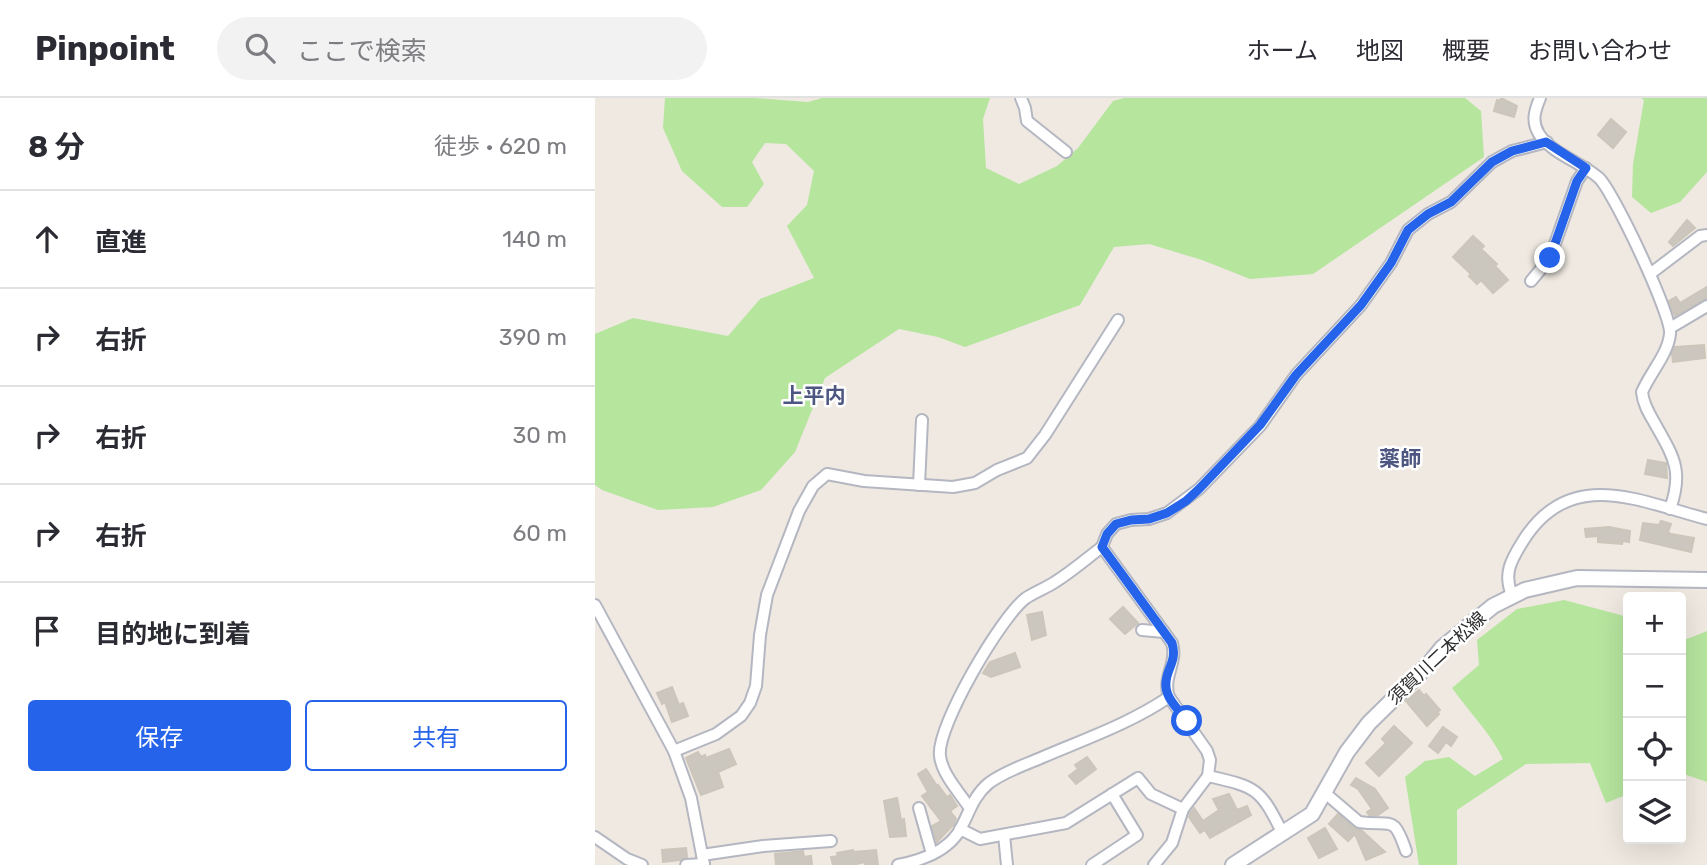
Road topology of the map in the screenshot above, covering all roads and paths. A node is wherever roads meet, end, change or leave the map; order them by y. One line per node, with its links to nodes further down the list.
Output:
1 (1021, 98): 4 (street)
2 (1540, 98): 3 (street)
3 (1546, 142): 5 (street); 16 (street)
4 (1066, 152)
5 (1586, 168): 7 (street); 8 (street)
6 (1707, 235): 7 (street)
7 (1650, 274): 11 (street)
8 (1531, 281)
9 (1707, 306): 11 (street)
10 (1118, 320): 13 (street)
11 (1670, 328): 14 (street)
12 (922, 420): 13 (street)
13 (919, 485): 23 (street)
14 (1670, 509): 15 (street); 18 (street)
15 (1707, 519)
16 (1102, 547): 21 (street); 27 (street)
17 (1707, 580): 18 (main road, 須賀川二本松線)
18 (1512, 595): 25 (main road, 須賀川二本松線)
19 (595, 605): 23 (street)
20 (1142, 630): 21 (street)
21 (1164, 632): 22 (street)
22 (1169, 696): 24 (street); 27 (street)
23 (674, 751): 37 (street)
24 (1208, 776): 29 (street); 31 (street)
25 (1325, 793): 31 (main road, 須賀川二本松線); 35 (street)
26 (1112, 794): 29 (street); 32 (street); 43 (street)
27 (969, 807): 30 (street)
28 (919, 808): 36 (street)
29 (1183, 809): 44 (street)
30 (960, 829): 32 (street); 36 (street)
31 (1283, 834): 45 (main road, 須賀川二本松線)
32 (1004, 835): 42 (street)
33 (595, 837): 39 (street)
34 (831, 841): 37 (street)
35 (1406, 851)
36 (932, 854): 38 (street)
37 (703, 861): 40 (street)
38 (919, 863): 41 (street)
39 (642, 865)
40 (687, 865)
41 (898, 865)
42 (1007, 865)
43 (1092, 865)
44 (1154, 865)
45 (1233, 865)

